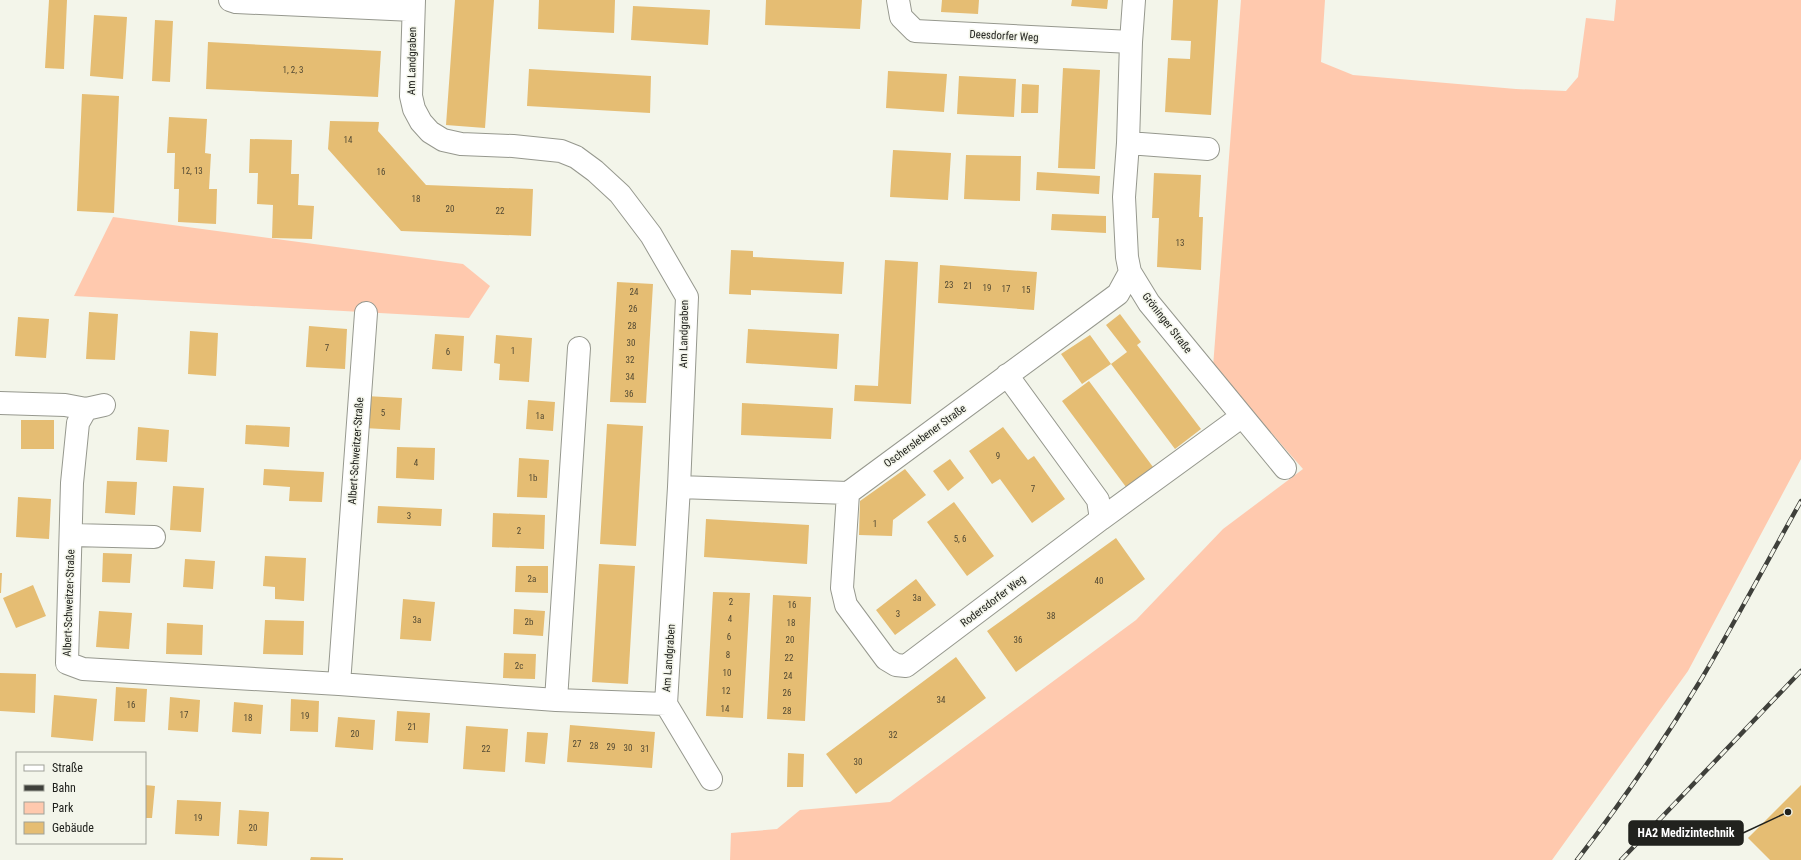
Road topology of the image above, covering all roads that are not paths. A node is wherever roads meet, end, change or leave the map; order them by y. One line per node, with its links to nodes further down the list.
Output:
1 (230, 0): 4 (street)
2 (898, 0): 5 (street, Deesdorfer Weg)
3 (1134, 0): 5 (street, Gröninger Straße)
4 (413, 5): 15 (street, Am Landgraben)
5 (1131, 42): 6 (street, Gröninger Straße)
6 (1128, 143): 7 (street); 8 (street, Gröninger Straße)
7 (1208, 149)
8 (1130, 272): 11 (street, Oscherslebener Straße); 13 (street, Gröninger Straße)
9 (366, 313): 20 (street, Albert-Schweitzer-Straße)
10 (579, 348): 21 (street)
11 (1007, 375): 16 (street, Oscherslebener Straße); 17 (street)
12 (0, 403): 18 (street, Albert-Schweitzer-Straße)
13 (1241, 417): 14 (street, Gröninger Straße); 17 (street)
14 (1284, 468)
15 (679, 487): 16 (street); 22 (street, Am Landgraben)
16 (848, 493): 17 (street, Rodersdorfer Weg)
17 (1101, 520)
18 (72, 535): 19 (street); 20 (street, Albert-Schweitzer-Straße)
19 (154, 537)
20 (339, 684): 21 (street, Albert-Schweitzer-Straße)
21 (556, 700): 22 (street, Albert-Schweitzer-Straße)
22 (666, 704): 23 (street, Am Landgraben)
23 (711, 778)

